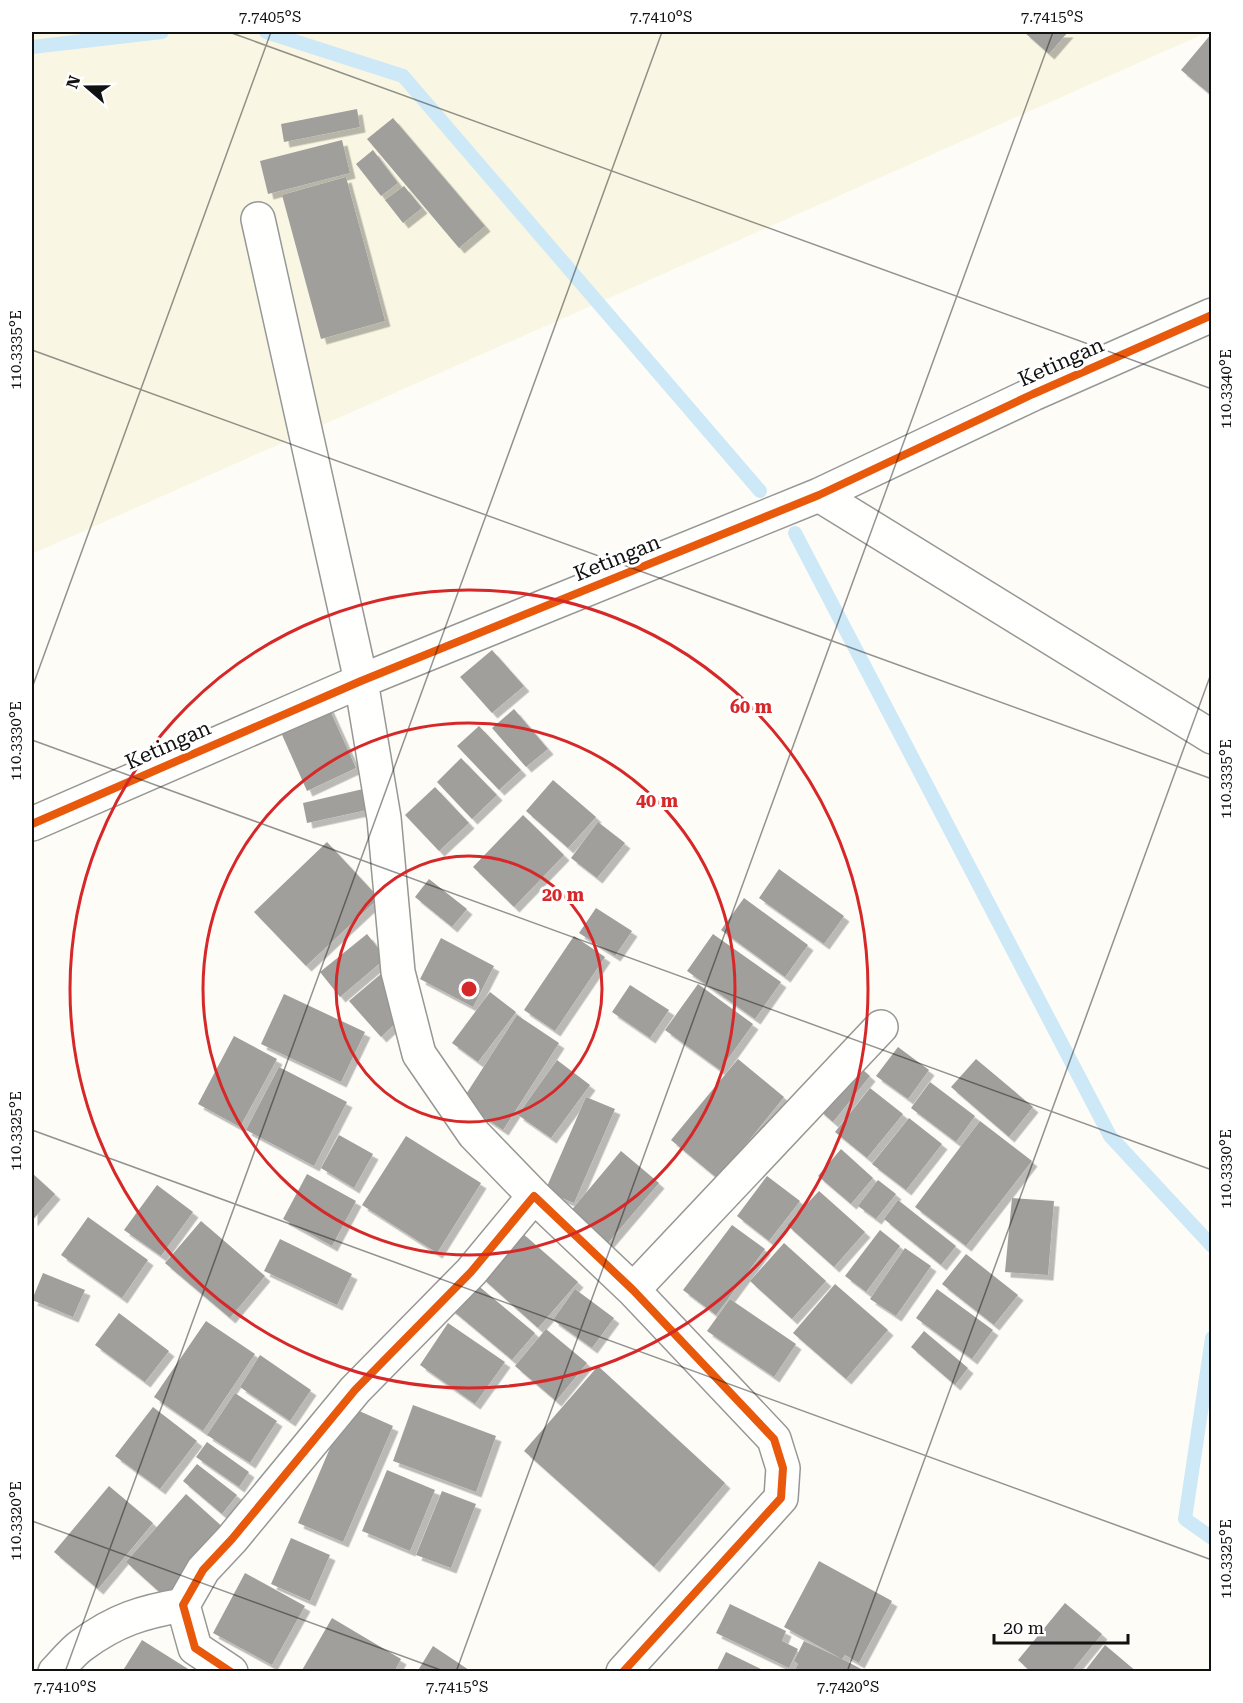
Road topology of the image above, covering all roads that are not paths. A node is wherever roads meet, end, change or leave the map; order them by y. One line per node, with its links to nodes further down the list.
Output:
1 (258, 219): 4 (street)
2 (1212, 315): 3 (street, Ketingan)
3 (819, 495): 4 (street, Ketingan); 5 (street)
4 (361, 681): 6 (street, Ketingan); 8 (street)
5 (1212, 737)
6 (32, 824)
7 (881, 1027): 9 (street)
8 (534, 1196): 9 (street); 10 (street)
9 (633, 1290): 13 (street)
10 (183, 1605): 11 (street); 12 (street)
11 (55, 1671)
12 (231, 1671)
13 (623, 1671)

